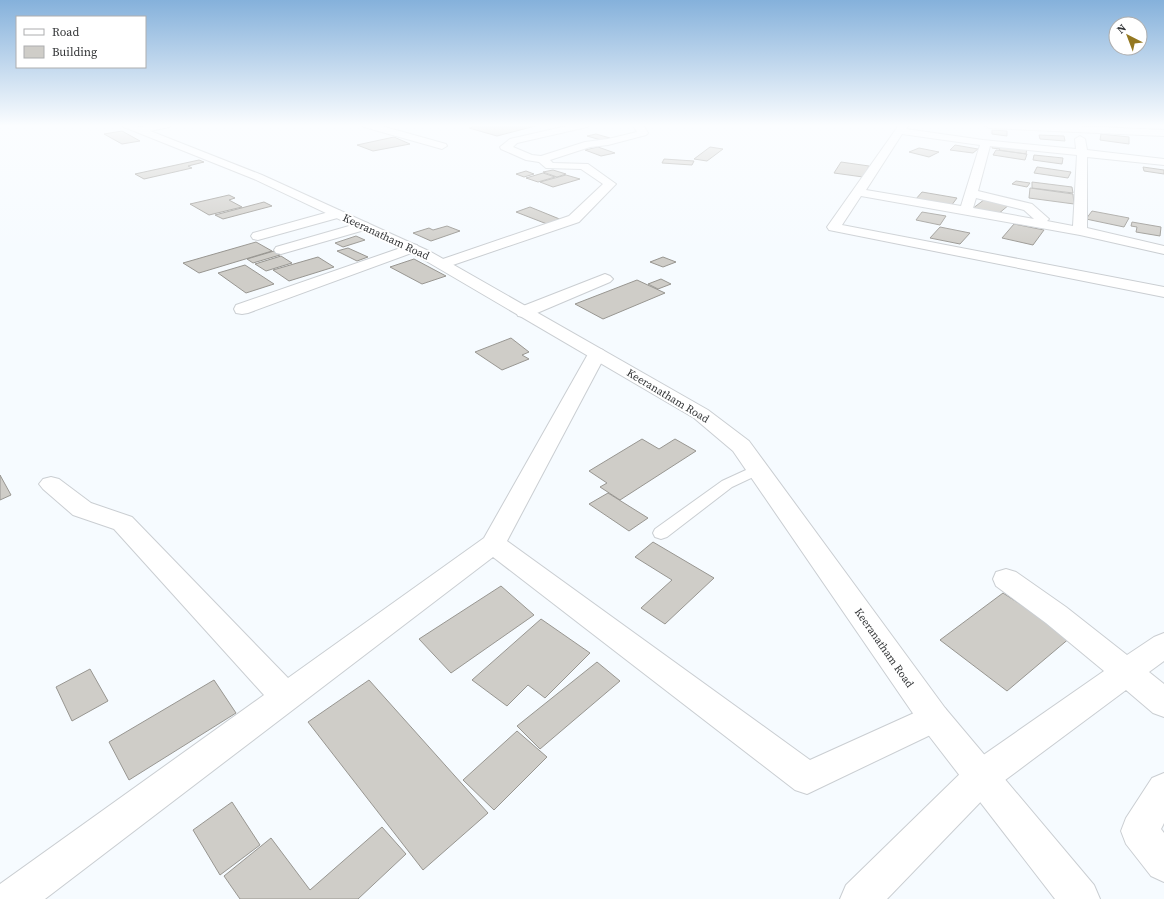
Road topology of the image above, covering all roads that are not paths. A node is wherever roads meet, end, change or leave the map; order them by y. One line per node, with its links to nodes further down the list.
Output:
1 (231, 167): 9 (street, Keeranatham Road)
2 (585, 167): 17 (street)
3 (875, 167): 6 (street)
4 (979, 167): 7 (street)
5 (1082, 167): 12 (street)
6 (858, 192): 8 (street); 19 (street)
7 (971, 193): 8 (street); 11 (street)
8 (966, 211): 11 (street)
9 (336, 214): 10 (street, Keeranatham Road); 13 (street)
10 (363, 226): 14 (street, Keeranatham Road); 15 (street)
11 (1050, 226): 12 (street)
12 (1080, 231): 16 (street)
13 (258, 236)
14 (412, 248): 17 (street, Keeranatham Road); 20 (street)
15 (281, 250)
16 (1164, 250)
17 (442, 264): 21 (street, Keeranatham Road)
18 (605, 279): 21 (street)
19 (1164, 292)
20 (242, 309)
21 (524, 312): 22 (street, Keeranatham Road)
22 (597, 354): 23 (street, Keeranatham Road); 26 (street)
23 (759, 469): 25 (lane); 32 (street, Keeranatham Road)
24 (50, 484): 30 (street)
25 (661, 533)
26 (493, 544): 30 (street); 32 (street)
27 (1006, 579): 29 (street)
28 (1164, 645): 29 (street)
29 (1127, 672): 31 (street); 33 (street)
30 (286, 697): 36 (street)
31 (1164, 703)
32 (934, 718): 33 (street, Keeranatham Road)
33 (981, 777): 37 (street); 38 (street, Keeranatham Road)
34 (1164, 790): 35 (street)
35 (1164, 863)
36 (13, 899)
37 (860, 899)
38 (1080, 899)

